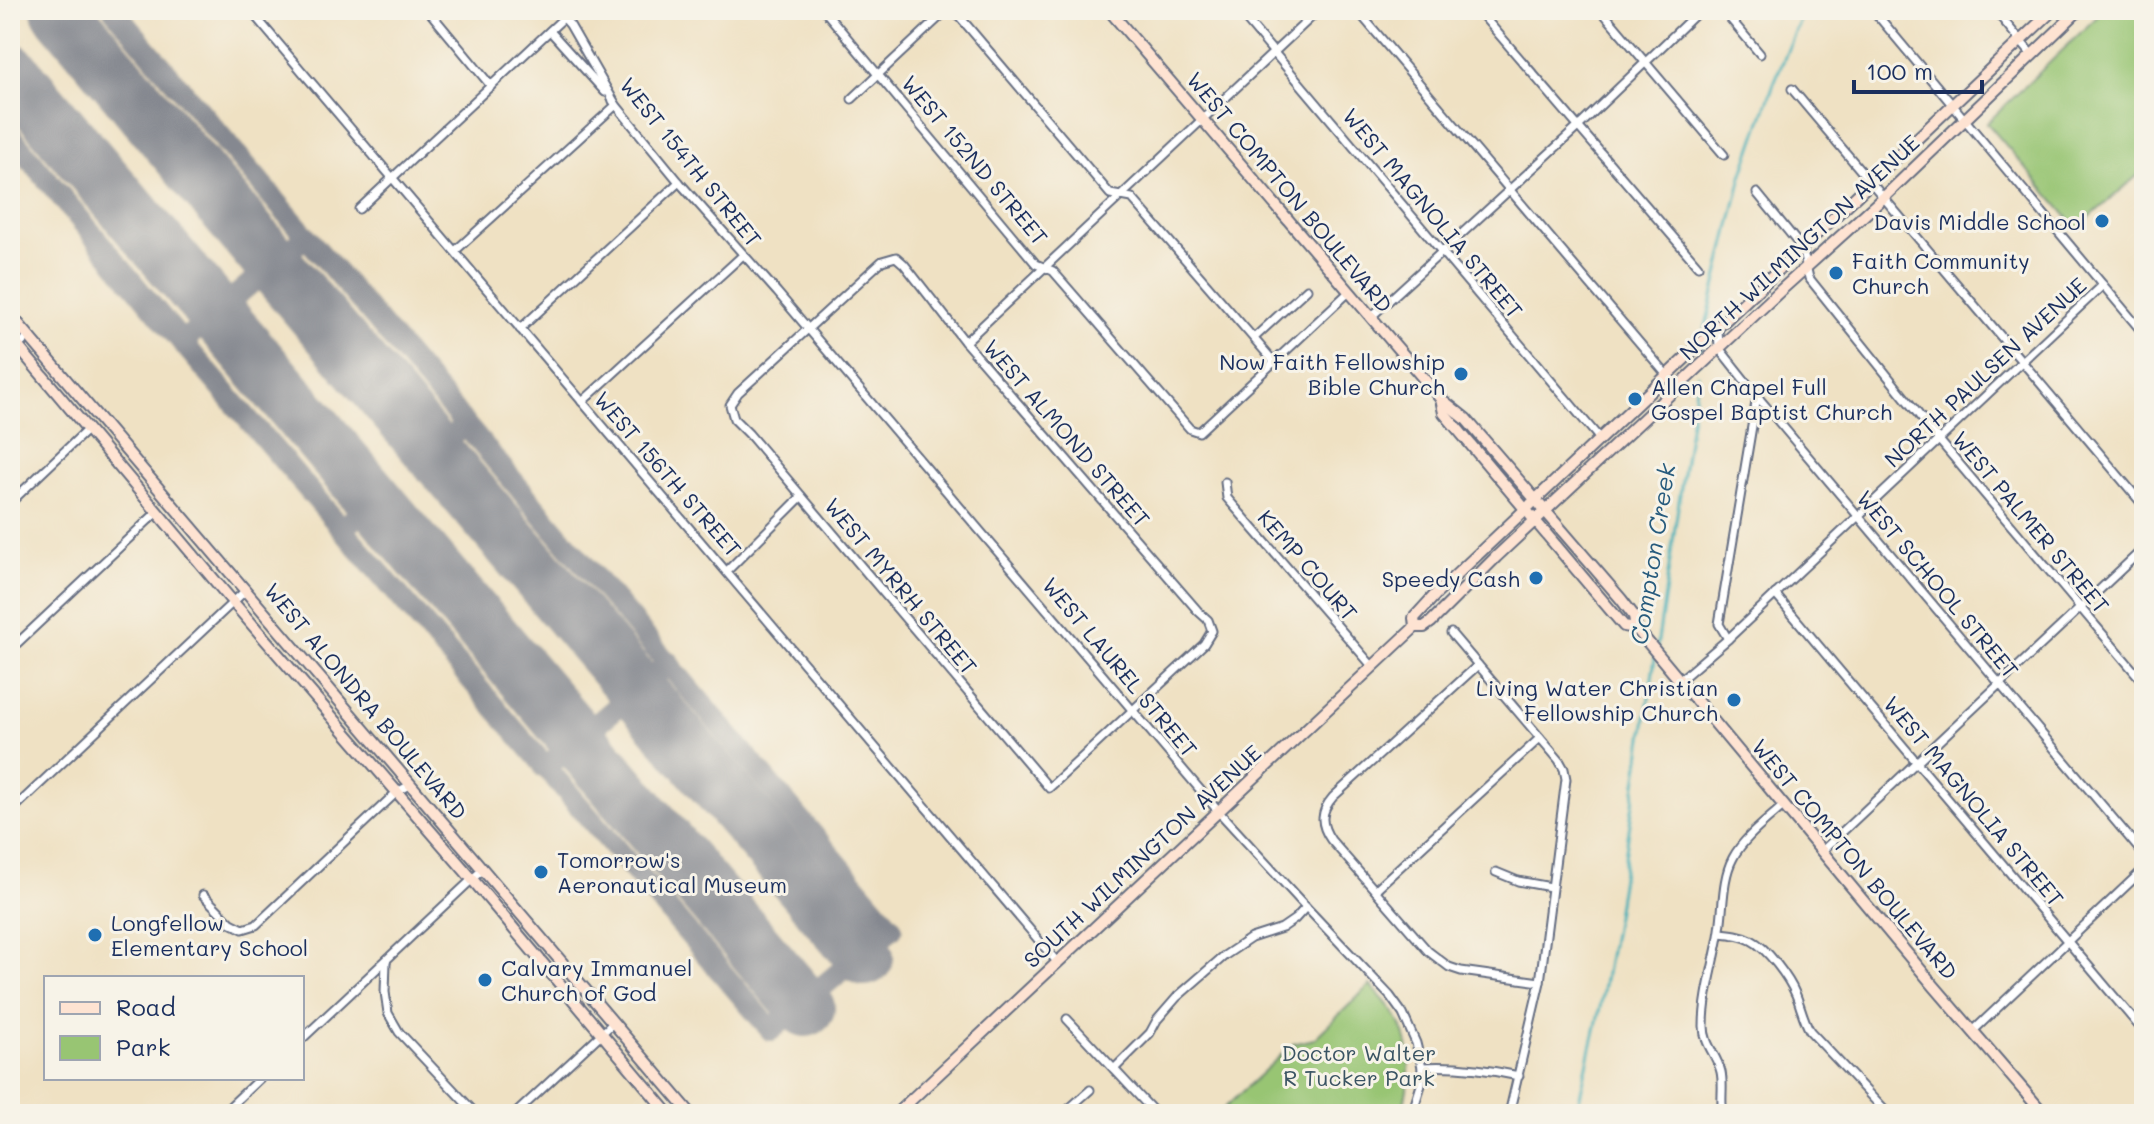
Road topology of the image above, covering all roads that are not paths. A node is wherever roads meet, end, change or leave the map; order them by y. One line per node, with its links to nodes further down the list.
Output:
1 (251, 10): 37 (street, WEST 156TH STREET)
2 (428, 10): 28 (street)
3 (557, 10): 20 (street, WEST 154TH STREET)
4 (572, 10): 20 (street)
5 (824, 10): 27 (street, WEST 152ND STREET)
6 (947, 10): 27 (street)
7 (954, 10): 42 (street)
8 (1109, 10): 33 (main road, WEST COMPTON BOULEVARD)
9 (1238, 10): 23 (street, WEST MAGNOLIA STREET)
10 (1319, 10): 23 (street)
11 (1357, 10): 40 (street)
12 (1478, 10): 35 (street)
13 (1601, 10): 26 (street)
14 (1700, 10): 26 (street)
15 (1723, 10): 24 (street)
16 (1873, 10): 32 (street)
17 (1995, 10): 22 (street)
18 (2053, 10): 22 (main road, NORTH WILMINGTON AVENUE)
19 (2079, 10): 25 (main road, NORTH WILMINGTON AVENUE)
20 (564, 18): 21 (street); 31 (street, WEST 154TH STREET)
21 (550, 31): 28 (street); 31 (street)
22 (2020, 40): 25 (street); 32 (main road, NORTH WILMINGTON AVENUE)
23 (1274, 52): 33 (street); 47 (street, WEST MAGNOLIA STREET)
24 (1760, 54)
25 (2032, 55): 34 (main road, NORTH WILMINGTON AVENUE)
26 (1646, 63): 35 (street); 36 (street)
27 (879, 74): 30 (street); 50 (street, WEST 152ND STREET)
28 (491, 86): 37 (street)
29 (1792, 89): 39 (street)
30 (852, 99)
31 (616, 105): 38 (street, WEST 154TH STREET); 46 (street)
32 (1954, 106): 34 (street); 39 (main road, NORTH WILMINGTON AVENUE)
33 (1204, 120): 42 (street); 54 (main road, WEST COMPTON BOULEVARD)
34 (1966, 120): 43 (main road, NORTH WILMINGTON AVENUE); 52 (street)
35 (1578, 127): 40 (street); 49 (street)
36 (1724, 155)
37 (392, 179): 44 (street); 46 (street, WEST 156TH STREET)
38 (679, 182): 48 (street, WEST 154TH STREET); 57 (street)
39 (1871, 183): 43 (street); 45 (main road, NORTH WILMINGTON AVENUE)
40 (1509, 191): 47 (street); 69 (street)
41 (1757, 193): 45 (street)
42 (1120, 196): 50 (street); 63 (street)
43 (1883, 198): 51 (main road, NORTH WILMINGTON AVENUE); 67 (street)
44 (359, 209)
45 (1802, 248): 51 (street); 59 (main road, NORTH WILMINGTON AVENUE)
46 (455, 251): 57 (street, WEST 156TH STREET)
47 (1441, 252): 56 (street); 75 (street, WEST MAGNOLIA STREET)
48 (743, 255): 58 (street, WEST 154TH STREET); 73 (street)
49 (1698, 266)
50 (1044, 267): 64 (street); 68 (street, WEST 152ND STREET)
51 (1806, 269): 65 (main road, NORTH WILMINGTON AVENUE); 76 (street, WEST PALMER STREET)
52 (2103, 285): 60 (street); 67 (street, NORTH PAULSEN AVENUE)
53 (1307, 289): 63 (street)
54 (1349, 292): 56 (main road, WEST COMPTON BOULEVARD); 68 (street)
55 (10, 314): 61 (main road, WEST ALONDRA BOULEVARD)
56 (1371, 317): 72 (main road, WEST COMPTON BOULEVARD)
57 (520, 329): 73 (street, WEST 156TH STREET)
58 (808, 329): 64 (street, WEST ALMOND STREET); 78 (street, WEST MYRRH STREET); 103 (street, WEST LAUREL STREET)
59 (1718, 329): 65 (street); 69 (main road, NORTH WILMINGTON AVENUE)
60 (2144, 334)
61 (29, 336): 66 (street); 89 (main road, WEST ALONDRA BOULEVARD)
62 (10, 337): 66 (main road, WEST ALONDRA BOULEVARD)
63 (1254, 338): 68 (street)
64 (965, 342): 103 (street, WEST ALMOND STREET)
65 (1719, 348): 70 (main road, NORTH WILMINGTON AVENUE); 71 (street, WEST SCHOOL STREET)
66 (14, 350): 74 (main road, WEST ALONDRA BOULEVARD)
67 (2022, 362): 76 (street, NORTH PAULSEN AVENUE); 81 (street)
68 (1275, 363)
69 (1668, 375): 70 (street); 75 (main road, NORTH WILMINGTON AVENUE)
70 (1679, 385): 84 (main road, NORTH WILMINGTON AVENUE)
71 (1757, 396): 85 (street, WEST SCHOOL STREET); 96 (street)
72 (1441, 399): 79 (main road, WEST COMPTON BOULEVARD); 82 (main road, WEST COMPTON BOULEVARD)
73 (582, 402): 88 (street, WEST 156TH STREET)
74 (88, 429): 80 (street); 83 (main road, WEST ALONDRA BOULEVARD)
75 (1600, 439): 79 (main road, NORTH WILMINGTON AVENUE)
76 (1939, 440): 85 (street, NORTH PAULSEN AVENUE); 92 (street, WEST PALMER STREET)
77 (1225, 482): 99 (street, KEMP COURT)
78 (801, 497): 88 (street); 103 (street, WEST MYRRH STREET)
79 (1535, 500): 82 (main road, SOUTH WILMINGTON AVENUE); 84 (main road, WEST COMPTON BOULEVARD)
80 (10, 503)
81 (2144, 506)
82 (1525, 510): 86 (main road, WEST COMPTON BOULEVARD); 93 (main road, SOUTH WILMINGTON AVENUE)
83 (157, 512): 91 (main road, WEST ALONDRA BOULEVARD); 97 (street)
84 (1545, 512): 86 (main road, SOUTH WILMINGTON AVENUE); 94 (main road, WEST COMPTON BOULEVARD)
85 (1858, 516): 90 (street, NORTH PAULSEN AVENUE); 102 (street, WEST SCHOOL STREET)
86 (1535, 522): 93 (main road, SOUTH WILMINGTON AVENUE); 94 (main road, WEST COMPTON BOULEVARD)
87 (2144, 548): 92 (street)
88 (728, 570): 126 (street, WEST 156TH STREET)
89 (246, 590): 91 (street); 106 (main road, WEST ALONDRA BOULEVARD)
90 (1775, 594): 96 (street, NORTH PAULSEN AVENUE); 105 (street, WEST MAGNOLIA STREET)
91 (232, 601): 107 (main road, WEST ALONDRA BOULEVARD); 109 (street)
92 (2080, 608): 101 (street, WEST PALMER STREET); 102 (street)
93 (1415, 627): 99 (main road, SOUTH WILMINGTON AVENUE)
94 (1636, 628): 100 (main road, WEST COMPTON BOULEVARD)
95 (1451, 633): 98 (street)
96 (1728, 639): 100 (street, NORTH PAULSEN AVENUE)
97 (10, 650)
98 (1478, 665): 104 (street); 111 (street)
99 (1373, 667): 110 (main road, SOUTH WILMINGTON AVENUE)
100 (1680, 680): 108 (main road, WEST COMPTON BOULEVARD)
101 (2144, 683)
102 (1999, 684): 105 (street); 114 (street, WEST SCHOOL STREET)
103 (1134, 711): 110 (street, WEST LAUREL STREET)
104 (1540, 738): 119 (street); 120 (street)
105 (1918, 761): 113 (street); 124 (street, WEST MAGNOLIA STREET)
106 (410, 785): 107 (street); 116 (main road, WEST ALONDRA BOULEVARD)
107 (397, 792): 118 (main road, WEST ALONDRA BOULEVARD); 121 (street)
108 (1784, 805): 113 (main road, WEST COMPTON BOULEVARD); 123 (street)
109 (10, 812)
110 (1219, 812): 122 (street, WEST LAUREL STREET); 126 (main road, SOUTH WILMINGTON AVENUE)
111 (1322, 817): 112 (street); 120 (street)
112 (1312, 818)
113 (1822, 851): 130 (main road, WEST COMPTON BOULEVARD)
114 (2144, 855)
115 (2144, 869): 124 (street)
116 (482, 870): 118 (street); 129 (main road, WEST ALONDRA BOULEVARD)
117 (1496, 872): 119 (street)
118 (472, 879): 125 (street); 132 (main road, WEST ALONDRA BOULEVARD)
119 (1551, 887): 127 (street)
120 (1375, 890): 127 (street)
121 (203, 895)
122 (1306, 907): 134 (street, WEST LAUREL STREET); 135 (street)
123 (1720, 933): 150 (street); 151 (street)
124 (2068, 942): 130 (street); 131 (street, WEST MAGNOLIA STREET)
125 (386, 961): 133 (street); 141 (street)
126 (1058, 963): 145 (main road, SOUTH WILMINGTON AVENUE)
127 (1540, 982): 136 (street)
128 (1067, 1019): 135 (street)
129 (613, 1023): 132 (street); 144 (main road, WEST ALONDRA BOULEVARD)
130 (1973, 1031): 139 (main road, WEST COMPTON BOULEVARD)
131 (2144, 1032)
132 (600, 1035): 142 (street); 143 (main road, WEST ALONDRA BOULEVARD)
133 (304, 1037)
134 (1422, 1067): 136 (street); 148 (street)
135 (1114, 1069): 147 (street)
136 (1519, 1076): 149 (street)
137 (258, 1080): 140 (street)
138 (1090, 1090): 146 (street)
139 (2035, 1104): 152 (street); 153 (main road, WEST COMPTON BOULEVARD)
140 (222, 1114)
141 (476, 1114)
142 (515, 1114)
143 (669, 1114)
144 (691, 1114)
145 (896, 1114)
146 (1063, 1114)
147 (1156, 1114)
148 (1412, 1114)
149 (1509, 1114)
150 (1723, 1114)
151 (1888, 1114)
152 (2024, 1114)
153 (2044, 1114)

